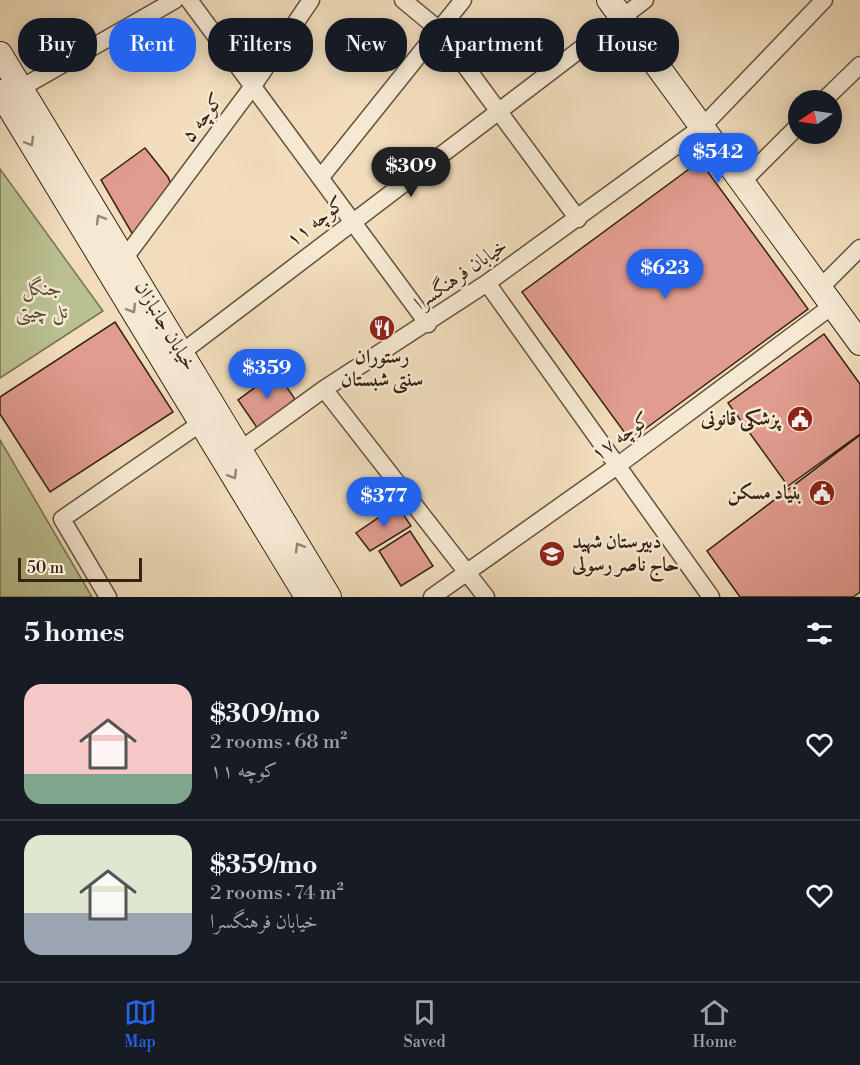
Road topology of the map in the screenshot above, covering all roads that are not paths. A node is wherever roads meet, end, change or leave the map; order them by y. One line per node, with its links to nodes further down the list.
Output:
1 (175, 0): 17 (street)
2 (189, 0): 15 (street)
3 (311, 0): 15 (street, کوچه ۵)
4 (403, 0): 9 (street)
5 (463, 0): 10 (street)
6 (645, 0): 8 (street, کوچه ۱۱)
7 (824, 0): 19 (street, خیابان فرهنگسرا)
8 (615, 8): 18 (street, کوچه ۱۱); 19 (main road)
9 (425, 18)
10 (447, 18)
11 (419, 53): 21 (street)
12 (0, 54): 17 (main road, خیابان جانبازان)
13 (860, 65): 16 (street)
14 (470, 72): 18 (street)
15 (253, 86): 21 (street); 26 (street, کوچه ۵)
16 (834, 90)
17 (6, 94): 26 (main road, خیابان جانبازان, one-way to 17); 33 (main road, خیابان جانبازان, one-way to 33)
18 (498, 110): 23 (street); 24 (street, کوچه ۱۱)
19 (702, 127): 22 (main road); 23 (street, خیابان فرهنگسرا)
20 (788, 136): 22 (street)
21 (321, 177): 24 (street)
22 (742, 182): 28 (main road)
23 (578, 219): 27 (street, خیابان فرهنگسرا)
24 (353, 221): 29 (street); 31 (street, کوچه ۱۱)
25 (860, 248): 28 (street, کوچه ۱۷)
26 (124, 258): 31 (main road, خیابان جانبازان)
27 (487, 283): 29 (street, خیابان فرهنگسرا); 35 (street)
28 (826, 297): 30 (main road); 35 (street, کوچه ۱۷)
29 (428, 324): 32 (street, خیابان فرهنگسرا)
30 (860, 343)
31 (181, 353): 34 (main road, خیابان جانبازان)
32 (324, 390): 34 (street, خیابان فرهنگسرا); 36 (street)
33 (201, 423): 37 (main road, خیابان جانبازان, one-way to 37); 38 (street)
34 (240, 450): 37 (main road, خیابان جانبازان, one-way to 34)
35 (617, 466): 36 (street, کوچه ۱۷); 41 (street)
36 (468, 572): 39 (street, کوچه ۱۷); 40 (street)
37 (317, 595)
38 (108, 597)
39 (432, 597)
40 (486, 597)
41 (711, 597)

